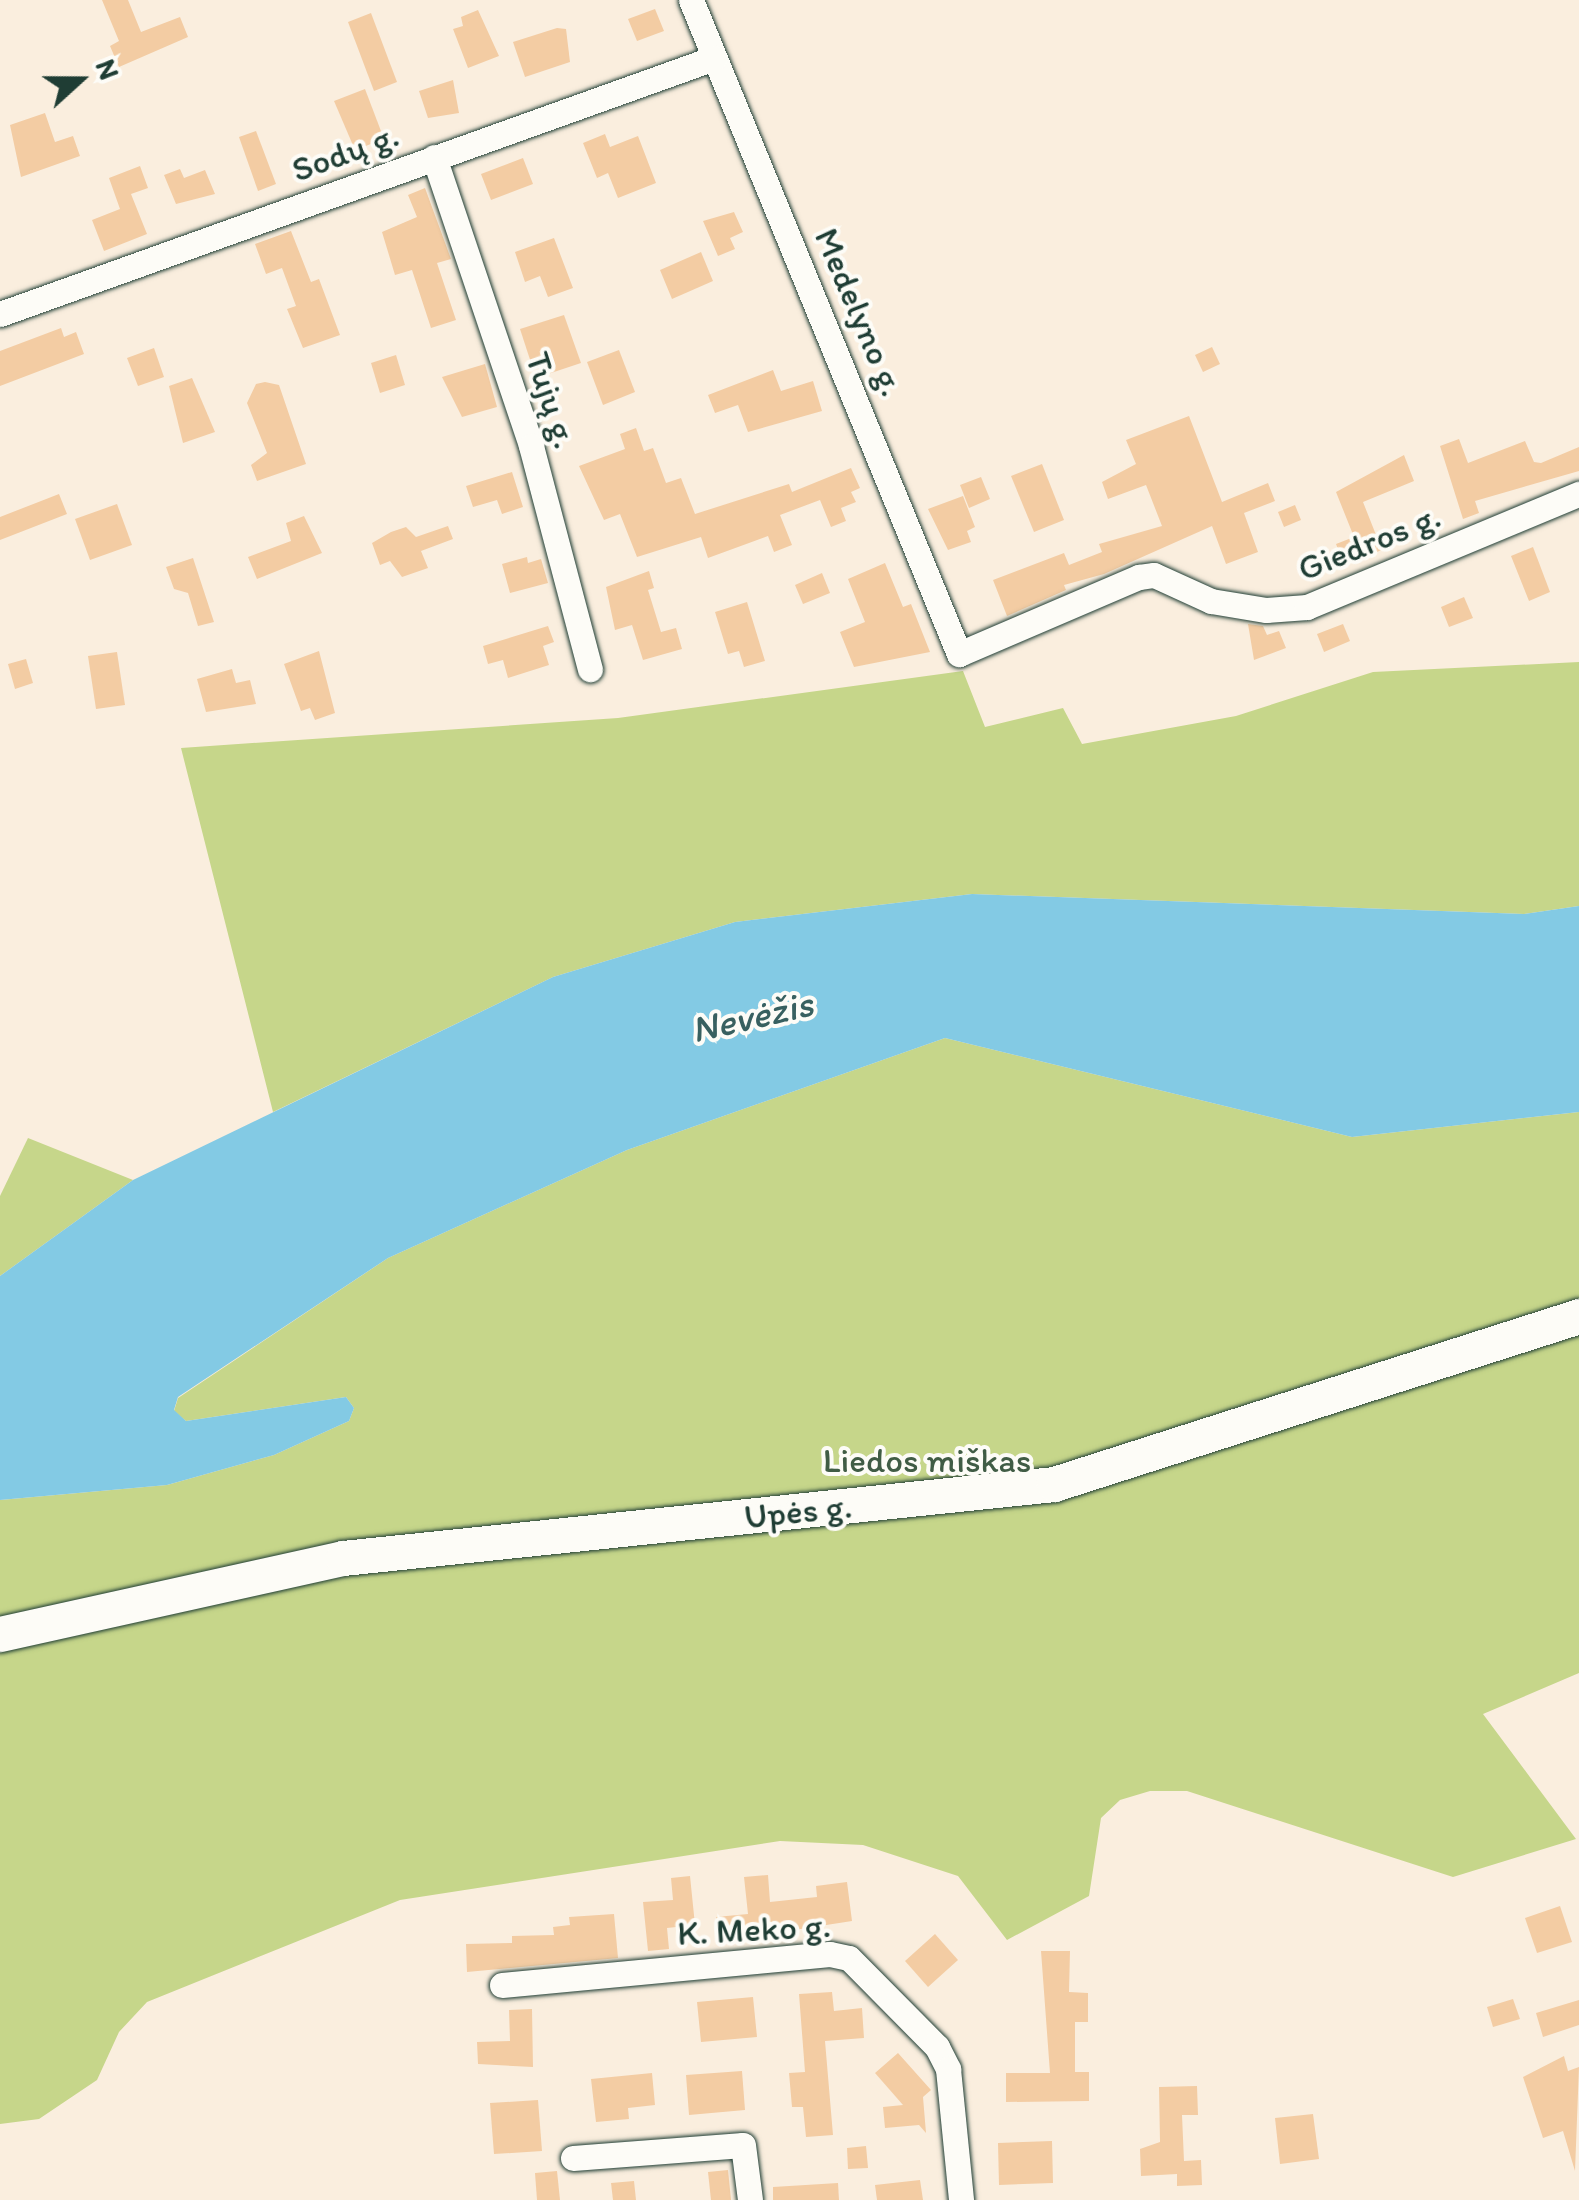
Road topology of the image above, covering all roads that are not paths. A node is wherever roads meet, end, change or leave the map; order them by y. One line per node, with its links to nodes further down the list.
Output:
1 (691, 0): 2 (street, Medelyno g.)
2 (714, 58): 3 (street, Sodų g.); 6 (street, Medelyno g.)
3 (434, 157): 4 (street, Sodų g.); 7 (street, Tujų g.)
4 (0, 314)
5 (1579, 494): 6 (street, Giedros g.)
6 (959, 654)
7 (590, 669)
8 (1579, 1316): 9 (main road, Upės g.)
9 (0, 1634)
10 (502, 1985): 13 (street, K. Meko g.)
11 (573, 2158): 12 (street)
12 (750, 2200)
13 (961, 2200)

